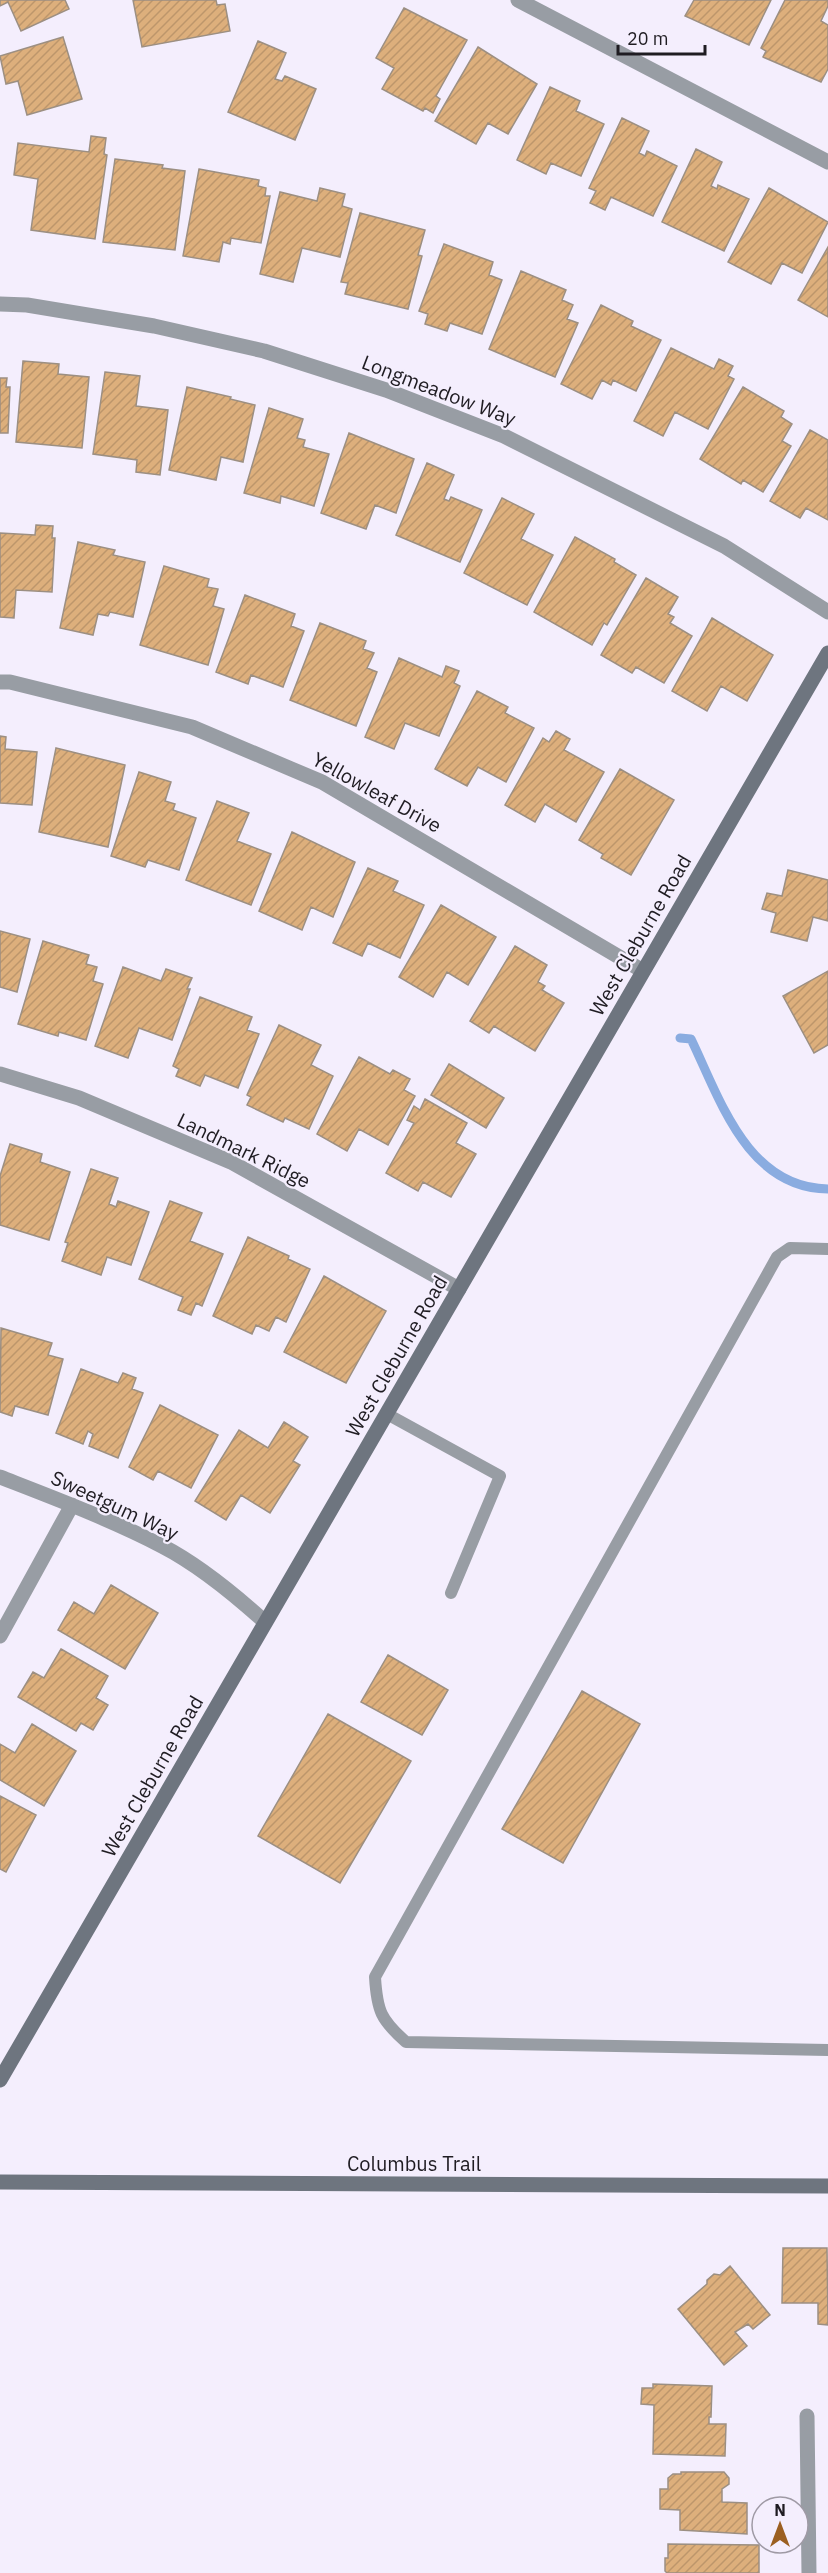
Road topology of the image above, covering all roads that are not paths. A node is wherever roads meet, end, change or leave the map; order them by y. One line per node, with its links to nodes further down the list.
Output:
1 (518, 0): 2 (street)
2 (828, 162)
3 (0, 304): 4 (street, Longmeadow Way)
4 (828, 612)
5 (828, 653): 7 (street, West Cleburne Road)
6 (0, 682): 7 (street, Yellowleaf Drive)
7 (643, 971): 10 (street, West Cleburne Road)
8 (0, 1074): 10 (street, Landmark Ridge)
9 (828, 1249): 17 (lane)
10 (459, 1289): 11 (street, West Cleburne Road)
11 (387, 1414): 14 (lane); 15 (street, West Cleburne Road)
12 (0, 1478): 13 (street, Sweetgum Way)
13 (72, 1505): 15 (street, Sweetgum Way); 16 (street)
14 (451, 1593)
15 (265, 1622): 18 (street, West Cleburne Road)
16 (0, 1636)
17 (828, 2050)
18 (0, 2080)
19 (0, 2182): 20 (street, Columbus Trail)
20 (828, 2186)
21 (807, 2416): 22 (street)
22 (809, 2573)

